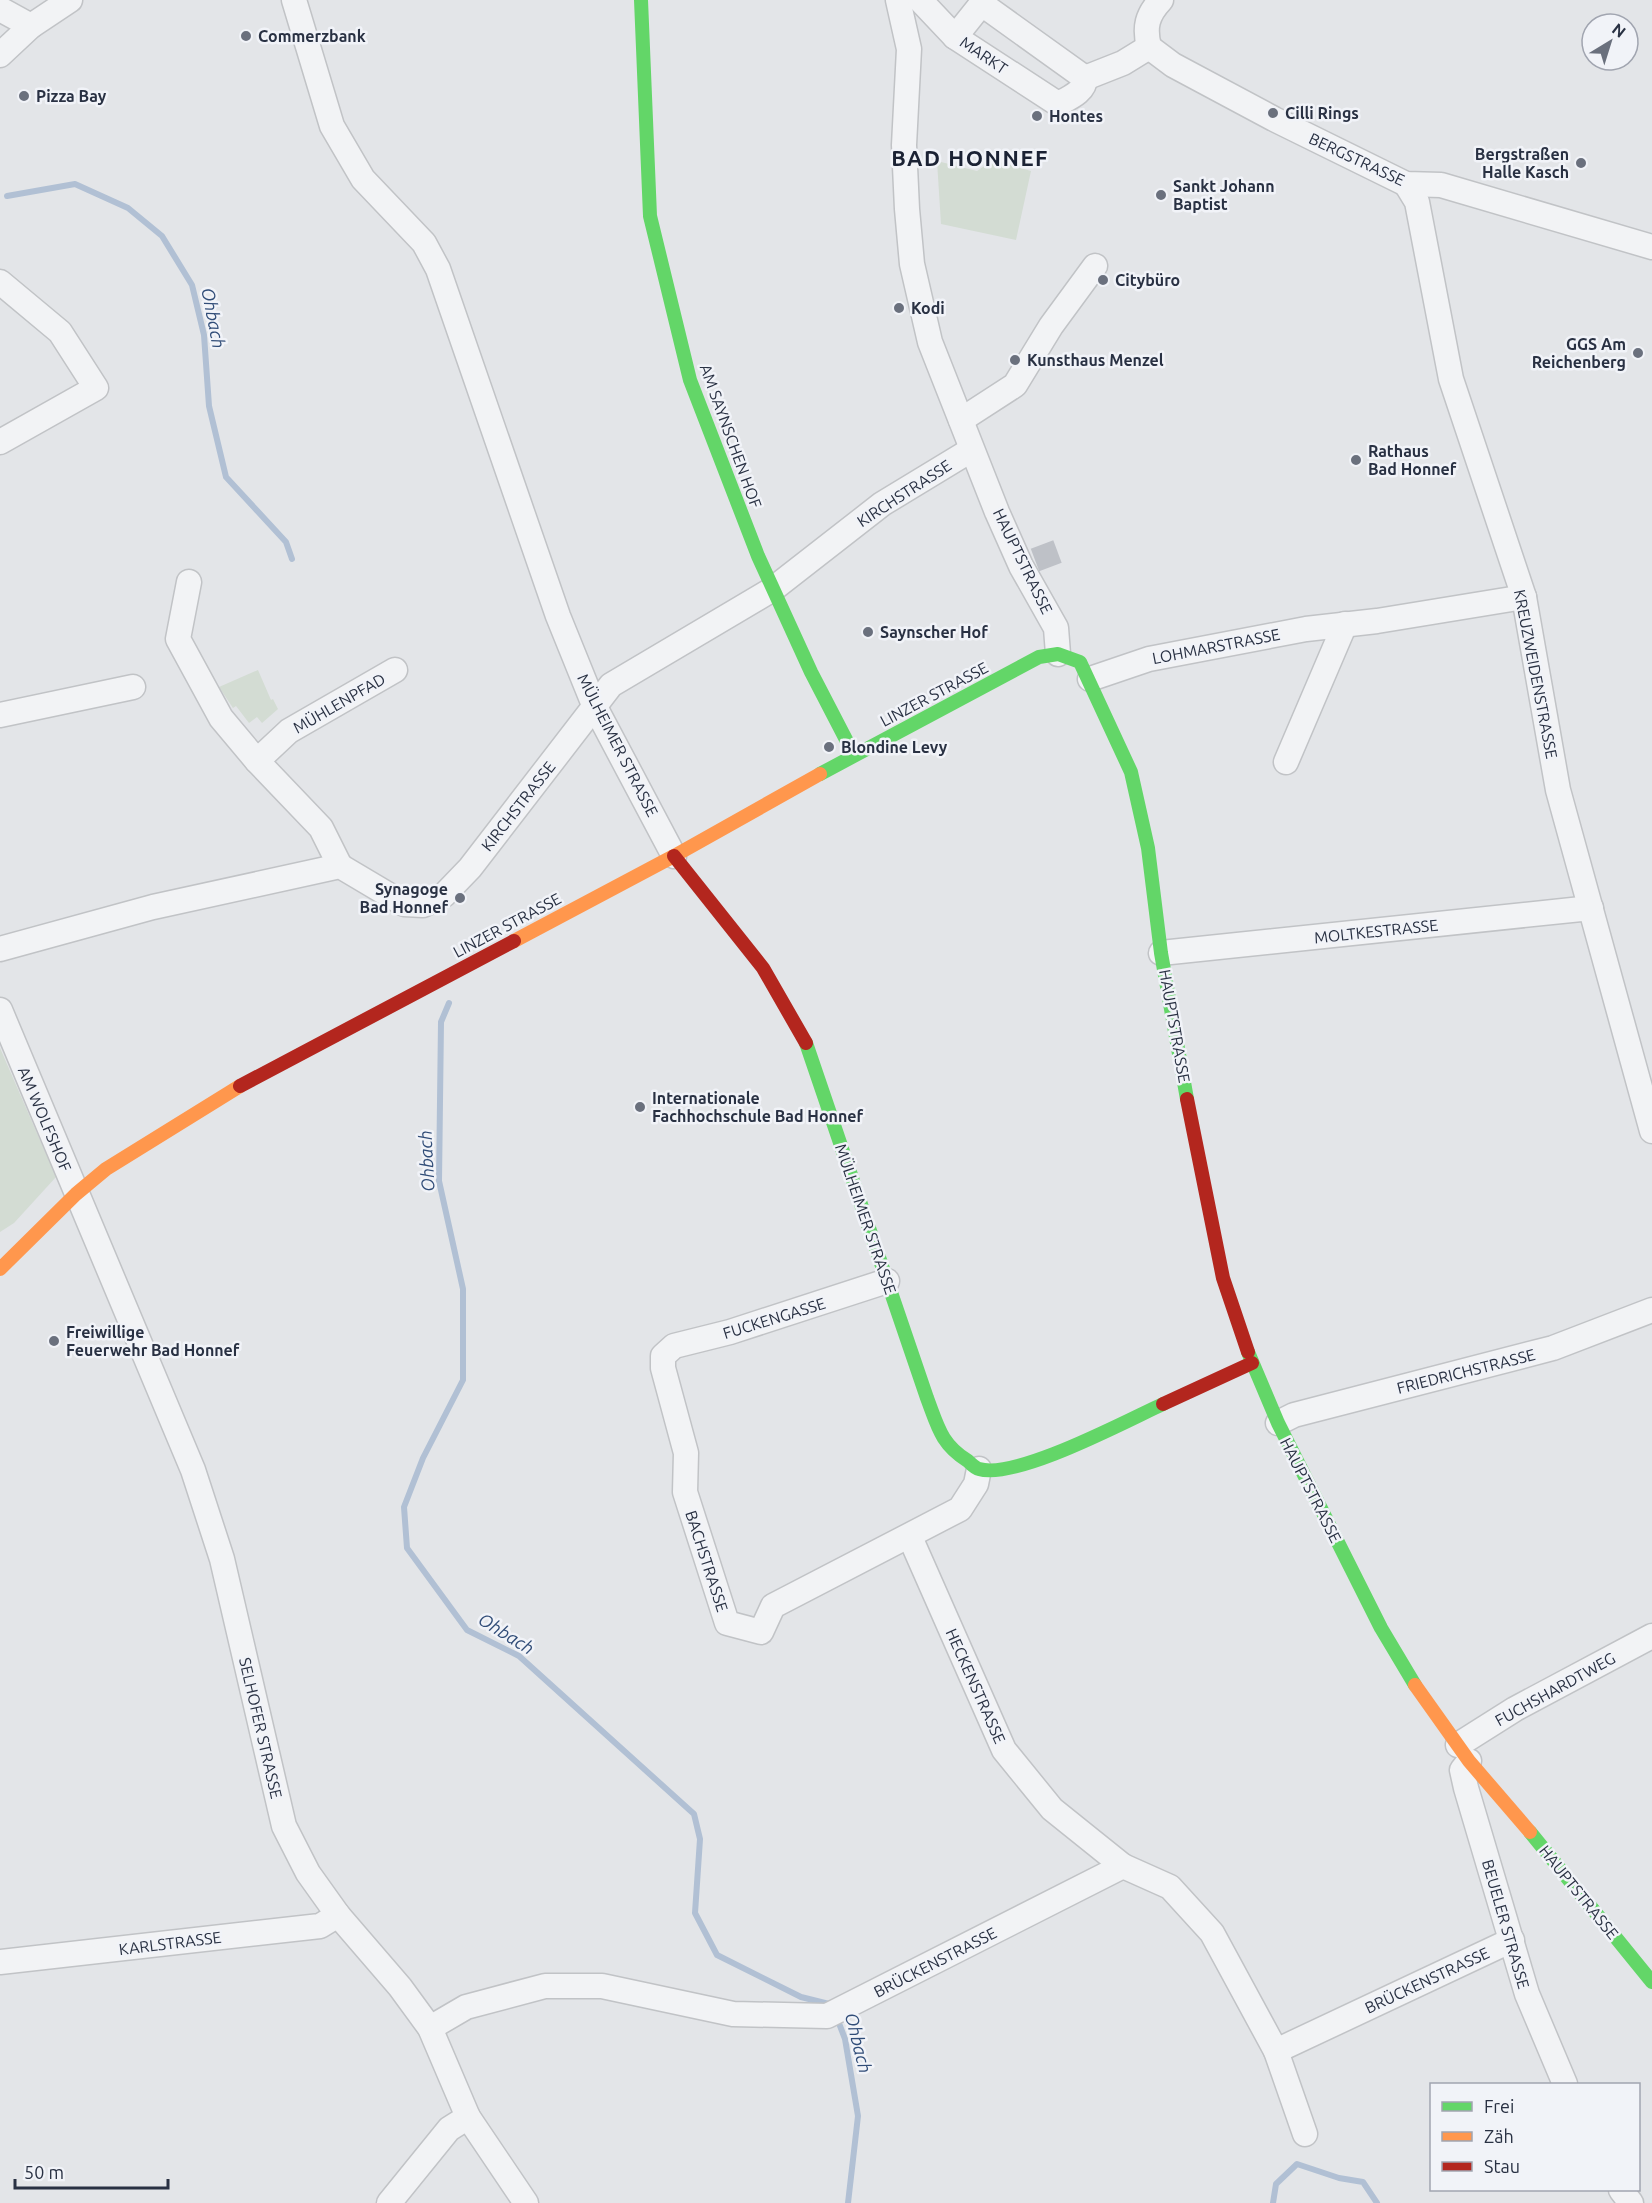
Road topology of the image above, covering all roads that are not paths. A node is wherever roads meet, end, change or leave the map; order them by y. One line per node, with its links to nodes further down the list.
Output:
1 (70, 0): 8 (street)
2 (294, 0): 28 (street, MÜLHEIMER STRASSE)
3 (641, 0): 21 (main road, AM SAYNSCHEN HOF)
4 (898, 0): 17 (street, HAUPTSTRASSE)
5 (920, 0): 9 (street)
6 (1161, 0): 10 (street)
7 (0, 9): 8 (street)
8 (31, 26): 11 (street)
9 (955, 37): 12 (street, MARKT); 12 (street, MARKT)
10 (1149, 47): 12 (street, MARKT); 13 (street, BERGSTRASSE)
11 (0, 55)
12 (1085, 78)
13 (1407, 184): 14 (street, BERGSTRASSE); 22 (street, KREUZWEIDENSTRASSE)
14 (1652, 247)
15 (1095, 266): 17 (street)
16 (0, 282): 18 (street)
17 (961, 420): 19 (street, HAUPTSTRASSE)
18 (0, 442)
19 (971, 450): 21 (street, KIRCHSTRASSE); 24 (street, HAUPTSTRASSE)
20 (189, 582): 31 (street)
21 (773, 590): 28 (street, KIRCHSTRASSE); 30 (main road, AM SAYNSCHEN HOF)
22 (1524, 597): 23 (street, LOHMARSTRASSE); 35 (street, KREUZWEIDENSTRASSE)
23 (1345, 624): 26 (street, LOHMARSTRASSE); 32 (street)
24 (1058, 654): 26 (main road, HAUPTSTRASSE); 30 (main road, LINZER STRASSE)
25 (395, 670): 31 (street, MÜHLENPFAD)
26 (1090, 678): 37 (main road, HAUPTSTRASSE)
27 (133, 687): 29 (street)
28 (594, 705): 33 (street, MÜLHEIMER STRASSE); 34 (street, KIRCHSTRASSE)
29 (0, 715)
30 (854, 755): 33 (main road, LINZER STRASSE)
31 (257, 761): 34 (street)
32 (1286, 762)
33 (675, 856): 40 (main road, LINZER STRASSE); 44 (main road, MÜLHEIMER STRASSE)
34 (340, 866): 36 (street)
35 (1591, 908): 37 (street, MOLTKESTRASSE); 39 (street, KREUZWEIDENSTRASSE)
36 (0, 949)
37 (1161, 953): 47 (main road, HAUPTSTRASSE)
38 (0, 1010): 40 (street, AM WOLFSHOF)
39 (1652, 1131)
40 (76, 1194): 41 (main road, LINZER STRASSE); 54 (street, SELHOFER STRASSE)
41 (16, 1253): 42 (main road); 43 (main road, LINZER STRASSE)
42 (0, 1255)
43 (0, 1269)
44 (887, 1281): 46 (street, FUCKENGASSE); 49 (main road, MÜLHEIMER STRASSE)
45 (1652, 1310): 48 (street, FRIEDRICHSTRASSE)
46 (663, 1356): 50 (street, BACHSTRASSE)
47 (1252, 1363): 48 (main road, HAUPTSTRASSE); 49 (main road)
48 (1278, 1423): 52 (main road, HAUPTSTRASSE)
49 (979, 1469): 50 (street)
50 (910, 1537): 53 (street, HECKENSTRASSE)
51 (1652, 1636): 52 (street, FUCHSHARDTWEG)
52 (1464, 1753): 55 (street, BEUELER STRASSE); 57 (main road, HAUPTSTRASSE)
53 (1122, 1866): 58 (street, BRÜCKENSTRASSE); 59 (street)
54 (338, 1915): 56 (street, KARLSTRASSE); 58 (street, SELHOFER STRASSE)
55 (1512, 1940): 59 (street, BRÜCKENSTRASSE); 60 (street, BEUELER STRASSE)
56 (0, 1962)
57 (1652, 1982)
58 (430, 2028): 61 (street, SELHOFER STRASSE)
59 (1276, 2051): 62 (street)
60 (1564, 2083)
61 (468, 2117): 63 (street); 64 (street, SELHOFER STRASSE)
62 (1305, 2134)
63 (389, 2203)
64 (526, 2203)

